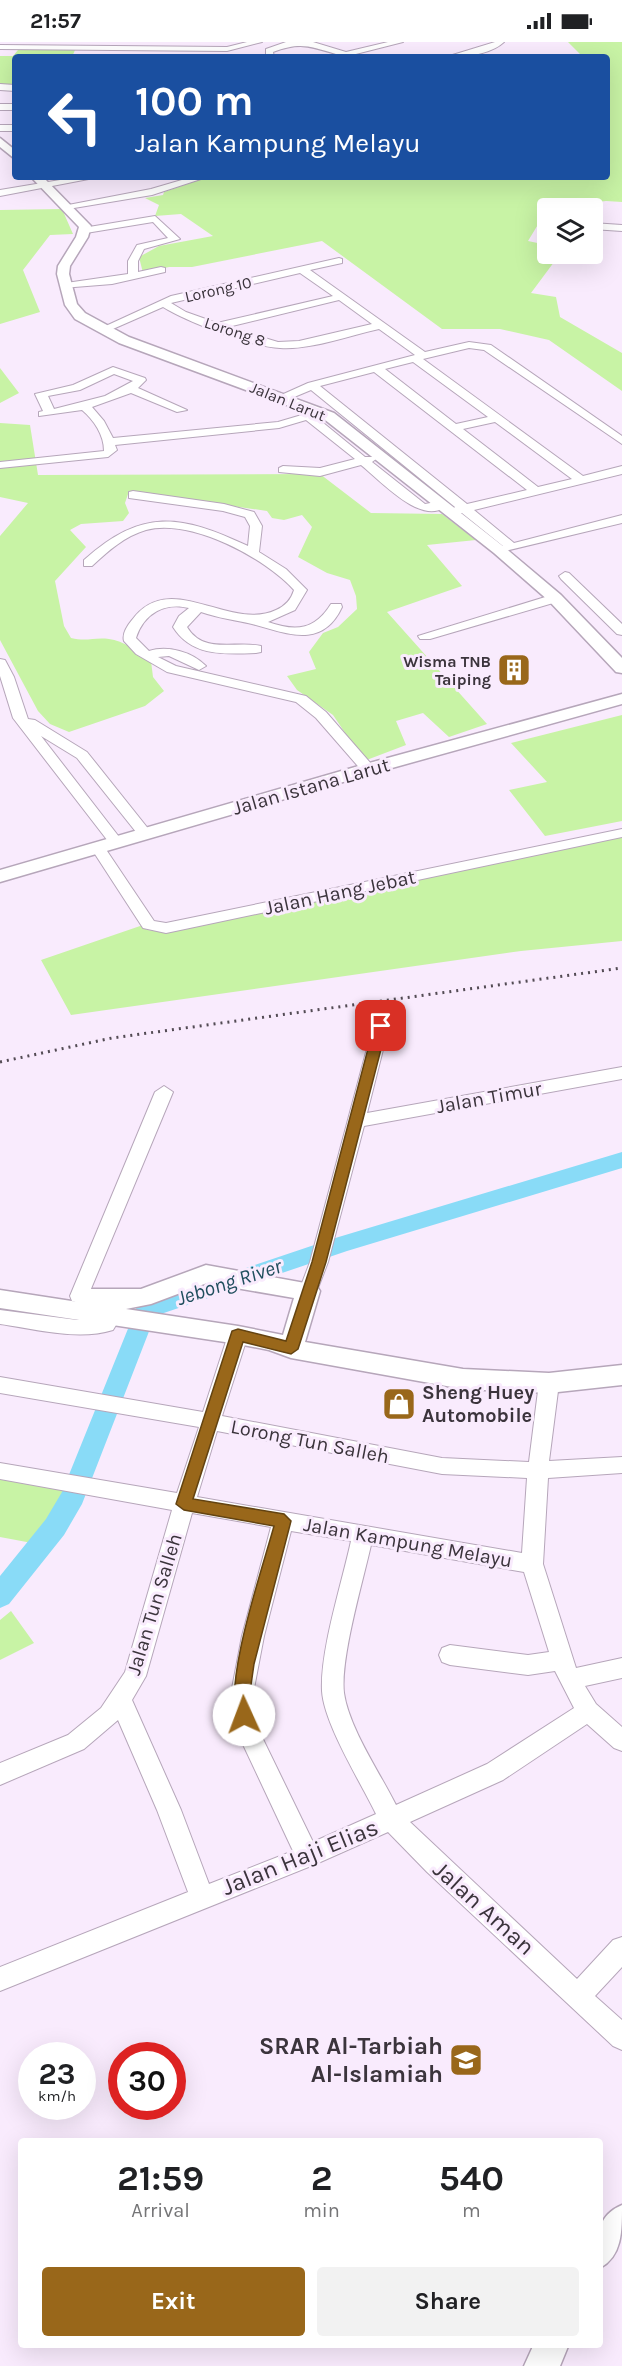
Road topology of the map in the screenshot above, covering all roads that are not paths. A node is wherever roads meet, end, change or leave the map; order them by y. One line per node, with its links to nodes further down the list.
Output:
1 (258, 42): 10 (street)
2 (304, 42): 11 (street); 12 (street)
3 (399, 42): 5 (street)
4 (500, 42): 13 (street)
5 (377, 43): 12 (street)
6 (164, 46): 9 (street); 10 (street)
7 (0, 47): 8 (street)
8 (78, 49): 9 (street)
9 (132, 53)
10 (192, 53)
11 (270, 54)
12 (345, 54)
13 (463, 54)
14 (0, 141): 15 (main road)
15 (12, 153)
16 (192, 180): 19 (street)
17 (41, 181): 18 (street); 19 (main road)
18 (0, 193)
19 (68, 206): 22 (main road)
20 (603, 227): 21 (street)
21 (622, 228)
22 (86, 230): 26 (street); 27 (main road)
23 (339, 261): 25 (street, Lorong 10)
24 (161, 270): 26 (street)
25 (303, 270): 28 (street); 29 (street, Lorong 10)
26 (133, 276): 27 (street)
27 (66, 286): 32 (main road, Jalan Larut)
28 (341, 297): 30 (street); 31 (street)
29 (162, 302): 31 (street, Lorong 8); 32 (street, Lorong 10)
30 (381, 325): 31 (street, Lorong 8); 33 (street)
31 (217, 326)
32 (102, 330): 37 (main road, Jalan Larut)
33 (420, 357): 34 (street); 41 (street); 43 (street)
34 (376, 368): 35 (street); 42 (street)
35 (312, 384): 37 (street); 54 (street, Jalan Larut)
36 (129, 388): 38 (street); 38 (street); 39 (street)
37 (283, 398): 40 (main road, Jalan Larut)
38 (85, 407): 44 (street)
39 (181, 410)
40 (316, 415): 44 (street); 45 (main road, Jalan Larut); 46 (street)
41 (496, 417): 42 (street); 50 (street)
42 (455, 428): 51 (street)
43 (622, 441)
44 (109, 442): 47 (street)
45 (380, 457): 46 (street); 53 (main road, Jalan Larut)
46 (363, 461): 48 (street); 53 (street)
47 (0, 465)
48 (283, 470)
49 (622, 470): 50 (street)
50 (581, 480): 51 (street)
51 (536, 490): 54 (street)
52 (133, 495): 57 (street)
53 (446, 508): 54 (street); 56 (main road, Jalan Larut)
54 (466, 508): 56 (street, Jalan Larut)
55 (622, 519): 56 (street)
56 (506, 548): 60 (main road, Jalan Larut)
57 (253, 553): 58 (street); 63 (street)
58 (88, 563)
59 (565, 576): 64 (street)
60 (555, 598): 65 (main road, Jalan Larut); 66 (street)
61 (336, 607): 63 (street)
62 (198, 608): 63 (street); 67 (street); 68 (street)
63 (252, 619)
64 (619, 625): 65 (street)
65 (585, 628): 71 (main road, Jalan Larut)
66 (425, 636)
67 (256, 649)
68 (149, 657): 70 (street); 74 (street)
69 (0, 663): 73 (street)
70 (199, 666)
71 (622, 668)
72 (622, 699): 74 (main road, Jalan Istana Larut)
73 (20, 718): 76 (street); 77 (street, Jalan Hang Jebat)
74 (368, 769): 76 (main road, Jalan Istana Larut)
75 (622, 833): 77 (street, Jalan Hang Jebat)
76 (145, 834): 77 (main road, Jalan Istana Larut)
77 (107, 845): 78 (main road, Jalan Istana Larut)
78 (0, 876)
79 (381, 1026): 82 (street)
80 (622, 1073): 82 (street, Jalan Timur)
81 (164, 1092): 85 (street)
82 (355, 1121): 84 (street)
83 (0, 1285): 85 (main road)
84 (308, 1291): 85 (main road); 92 (main road)
85 (79, 1296)
86 (0, 1299): 88 (main road)
87 (0, 1310): 88 (main road)
88 (53, 1312): 90 (main road)
89 (0, 1317): 90 (street)
90 (118, 1324): 91 (main road)
91 (235, 1340): 92 (main road); 96 (street, Jalan Tun Salleh)
92 (291, 1349): 94 (main road)
93 (622, 1375): 94 (main road)
94 (549, 1383): 99 (street)
95 (0, 1385): 96 (street, Lorong Tun Salleh)
96 (211, 1422): 99 (street, Lorong Tun Salleh); 100 (street, Jalan Tun Salleh)
97 (622, 1465): 99 (street, Lorong Tun Salleh)
98 (0, 1471): 100 (street, Jalan Kampung Melayu)
99 (538, 1471): 103 (street)
100 (184, 1504): 101 (street, Jalan Kampung Melayu); 107 (street, Jalan Tun Salleh)
101 (284, 1521): 102 (street, Jalan Kampung Melayu); 112 (street)
102 (363, 1534): 103 (street, Jalan Kampung Melayu); 111 (street, Jalan Aman)
103 (532, 1564): 106 (street)
104 (450, 1655): 106 (street)
105 (622, 1668): 106 (street)
106 (566, 1669): 108 (street)
107 (121, 1701): 110 (street, Jalan Tun Salleh); 113 (street)
108 (588, 1710): 109 (street); 111 (street, Jalan Haji Elias)
109 (622, 1741)
110 (0, 1774)
111 (391, 1819): 112 (street, Jalan Haji Elias); 116 (street, Jalan Aman)
112 (308, 1856): 113 (street, Jalan Haji Elias)
113 (202, 1897): 115 (street, Jalan Haji Elias)
114 (622, 1949): 116 (street)
115 (0, 1979)
116 (579, 1995): 117 (street, Jalan Aman)
117 (622, 2037)
118 (622, 2222): 119 (main road)
119 (603, 2248)

